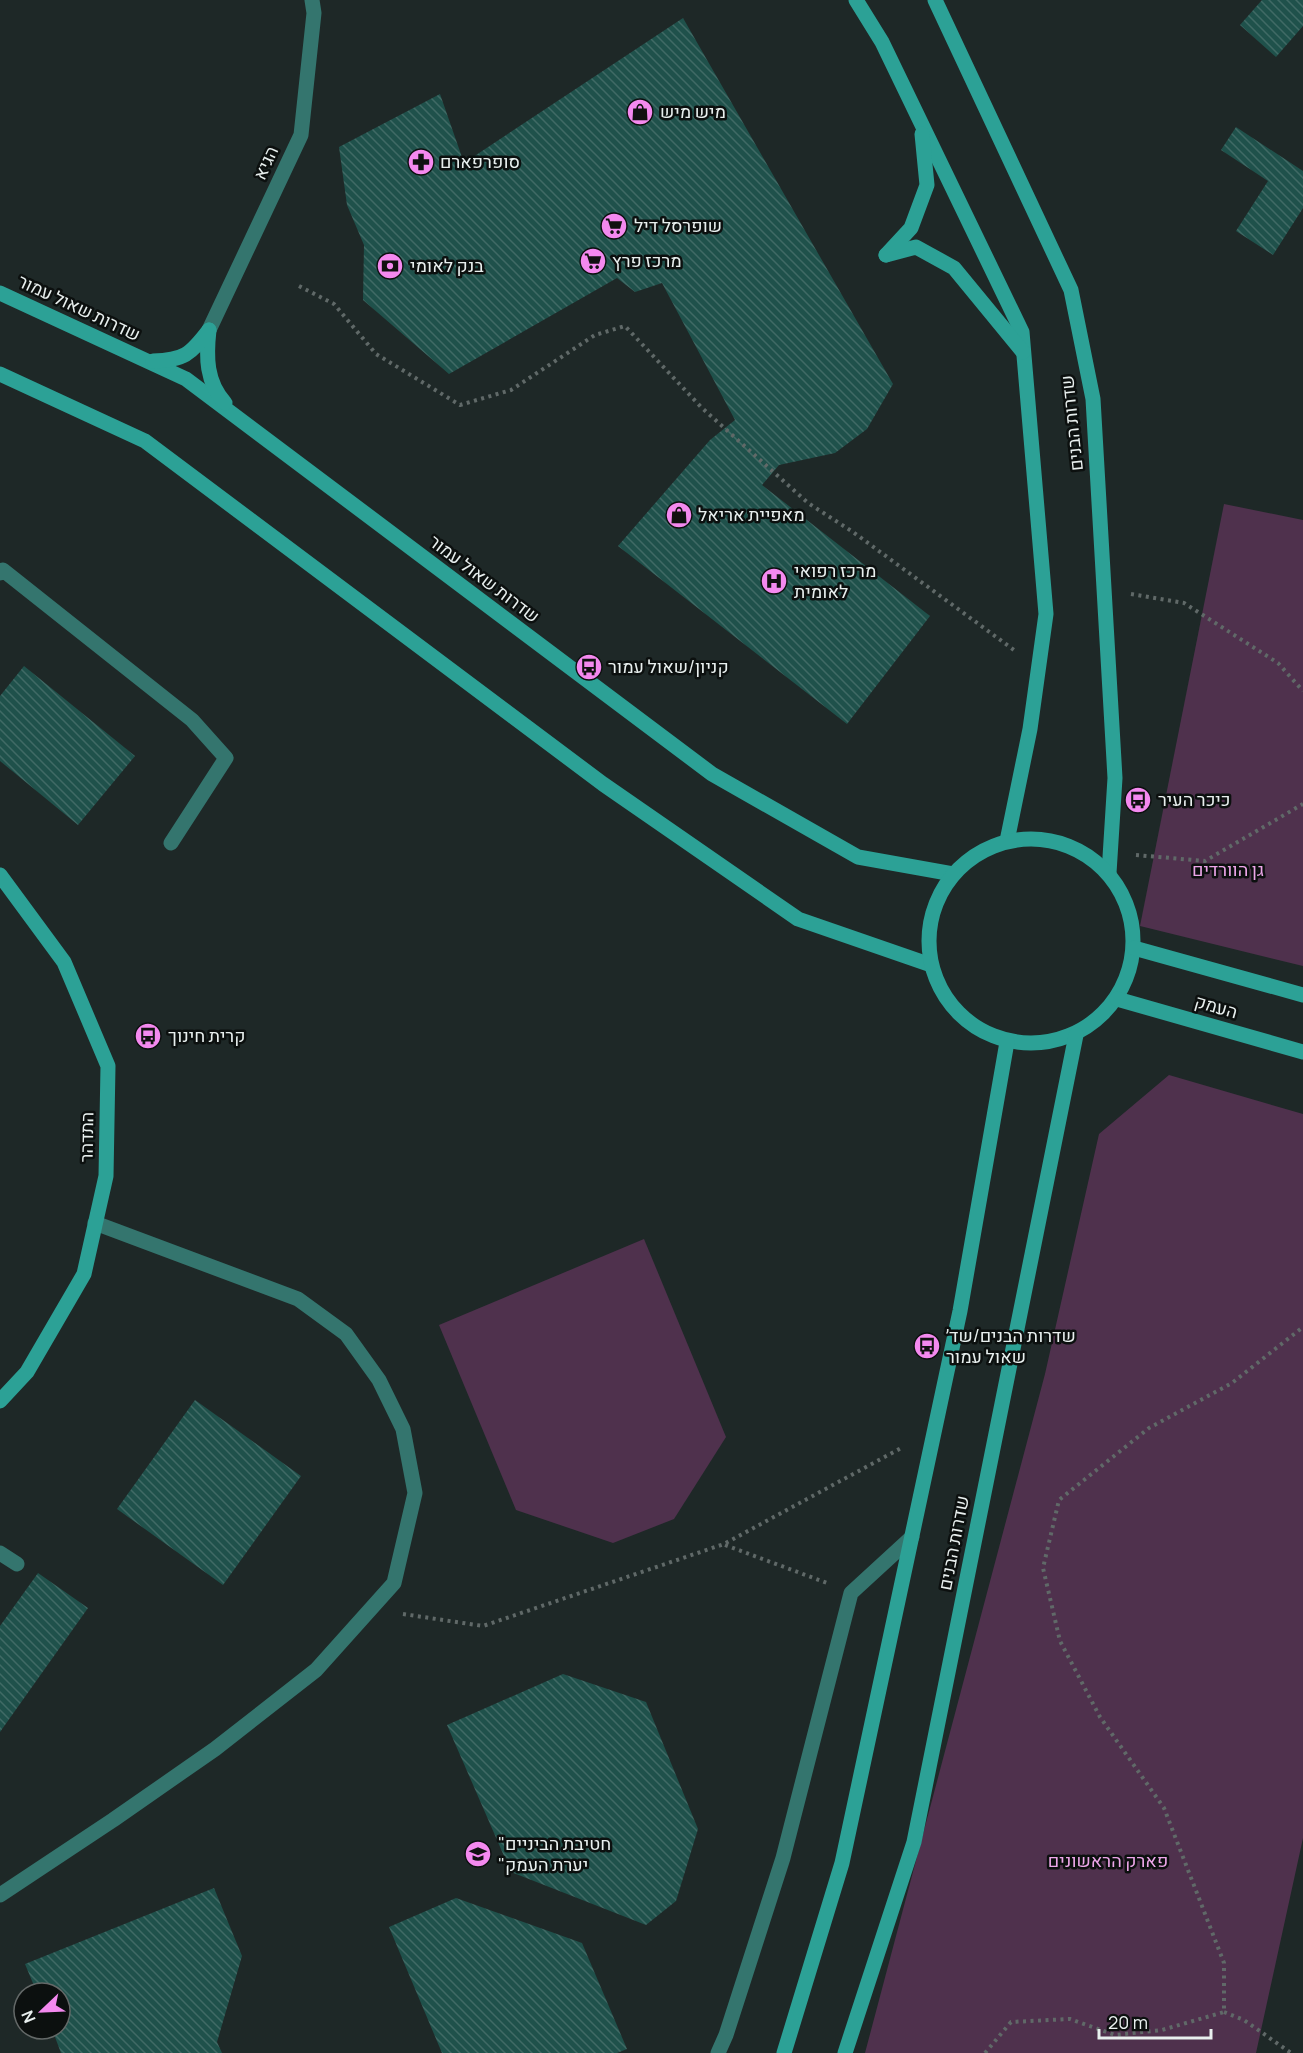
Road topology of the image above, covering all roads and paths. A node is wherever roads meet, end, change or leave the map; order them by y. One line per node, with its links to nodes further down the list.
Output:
1 (312, 0): 7 (street, הגיא)
2 (856, 0): 4 (main road)
3 (935, 0): 13 (main road, שדרות הבנים)
4 (917, 115): 8 (main road); 8 (main road)
5 (299, 286): 14 (path)
6 (0, 293): 9 (main road, שדרות שאול עמור)
7 (209, 330): 9 (main road); 11 (main road)
8 (1024, 353): 14 (main road)
9 (147, 361): 11 (main road, שדרות שאול עמור)
10 (0, 374): 24 (main road)
11 (241, 421): 21 (main road, שדרות שאול עמור)
12 (1, 570): 18 (street)
13 (1104, 590): 15 (path); 19 (main road, שדרות הבנים)
14 (1039, 669): 17 (main road)
15 (1303, 691)
16 (1303, 804): 19 (path)
17 (1007, 841): 20 (main road); 21 (main road)
18 (171, 843)
19 (1110, 853): 20 (main road, שדרות הבנים)
20 (1109, 873): 23 (main road)
21 (953, 874): 24 (main road)
22 (0, 875): 30 (main road, התדהר)
23 (1134, 948): 25 (main road, העמק); 26 (main road)
24 (931, 965): 28 (main road)
25 (1303, 995)
26 (1117, 999): 27 (main road); 29 (main road, העמק)
27 (1076, 1035): 28 (main road); 44 (main road, שדרות הבנים)
28 (1007, 1042): 33 (main road)
29 (1303, 1052)
30 (95, 1223): 32 (main road, התדהר); 39 (street)
31 (1303, 1327): 41 (path)
32 (0, 1401)
33 (935, 1430): 34 (main road); 35 (path)
34 (912, 1537): 38 (street); 43 (main road)
35 (724, 1544): 38 (path); 39 (path)
36 (0, 1553): 37 (street)
37 (17, 1564)
38 (851, 1593): 42 (street)
39 (370, 1610): 40 (street)
40 (0, 1895)
41 (1224, 2012): 45 (path); 46 (path)
42 (718, 2053)
43 (784, 2053)
44 (845, 2053)
45 (985, 2053)
46 (1291, 2053)

